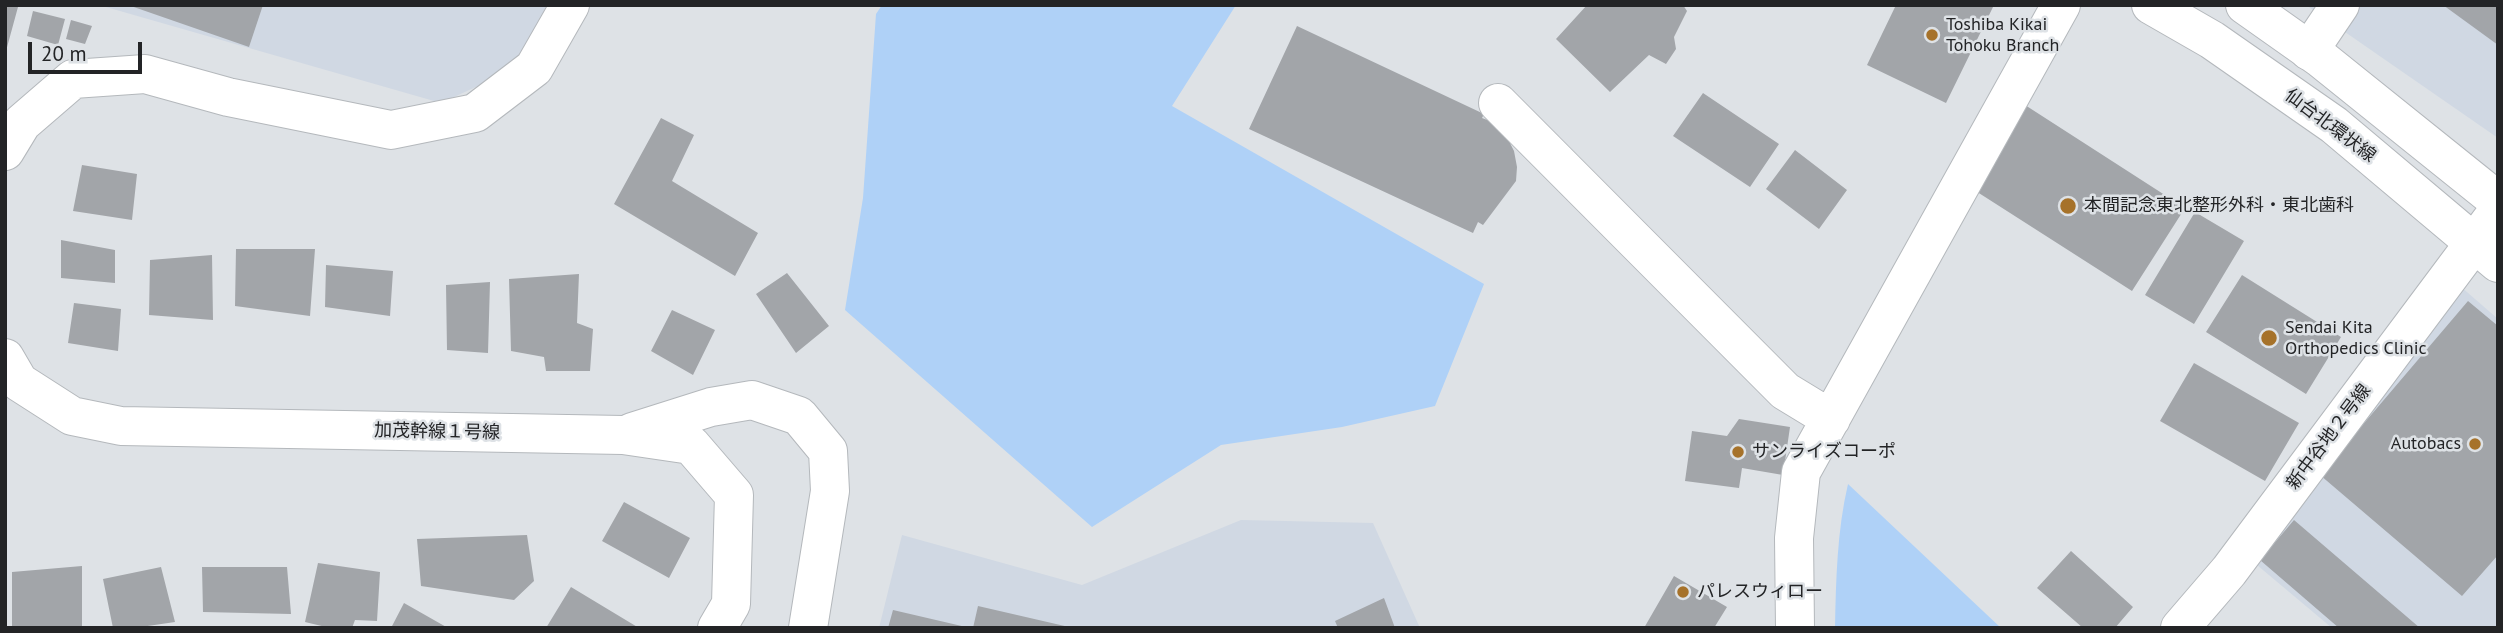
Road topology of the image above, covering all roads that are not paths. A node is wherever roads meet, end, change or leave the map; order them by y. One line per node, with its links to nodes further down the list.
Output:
1 (570, 5): 8 (street)
2 (2061, 5): 13 (street)
3 (2151, 5): 11 (street, 仙台北環状線)
4 (2245, 5): 6 (street)
5 (2340, 5): 6 (street)
6 (2309, 51): 9 (street)
7 (1497, 103): 13 (street)
8 (5, 150)
9 (2498, 201)
10 (2498, 211): 11 (street, 新中谷地２号線)
11 (2486, 253): 18 (street, 新中谷地２号線)
12 (5, 358): 14 (street, 加茂幹線１号線)
13 (1831, 419): 17 (street)
14 (623, 435): 15 (street, 加茂幹線１号線); 16 (street)
15 (717, 628)
16 (808, 628)
17 (1795, 628)
18 (2180, 628)

